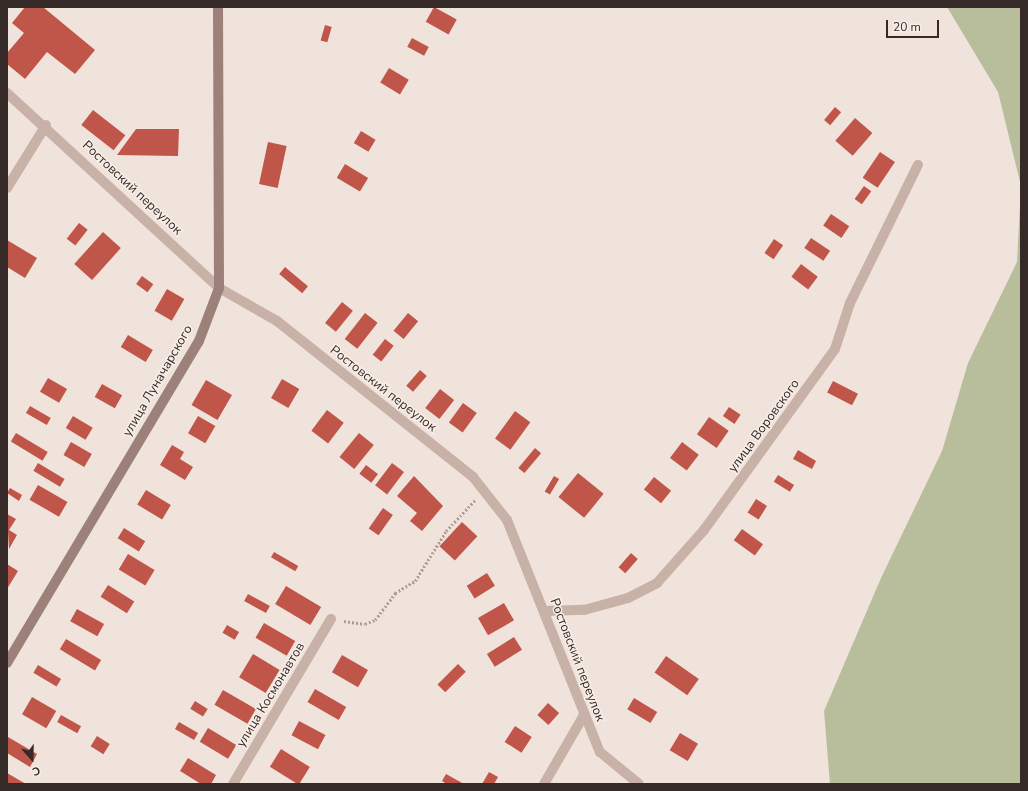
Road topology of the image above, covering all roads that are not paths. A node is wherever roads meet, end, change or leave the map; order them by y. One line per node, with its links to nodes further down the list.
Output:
1 (218, 7): 6 (street, улица Луначарского)
2 (7, 93): 3 (street, Ростовский переулок)
3 (46, 125): 5 (street); 6 (street, Ростовский переулок)
4 (918, 165): 7 (street, улица Воровского)
5 (7, 188)
6 (219, 288): 7 (street, Ростовский переулок); 9 (street, улица Луначарского)
7 (546, 611): 10 (street, Ростовский переулок)
8 (331, 619): 11 (street, улица Космонавтов)
9 (7, 663)
10 (584, 715): 12 (street); 13 (street, Ростовский переулок)
11 (233, 784)
12 (544, 784)
13 (639, 784)

